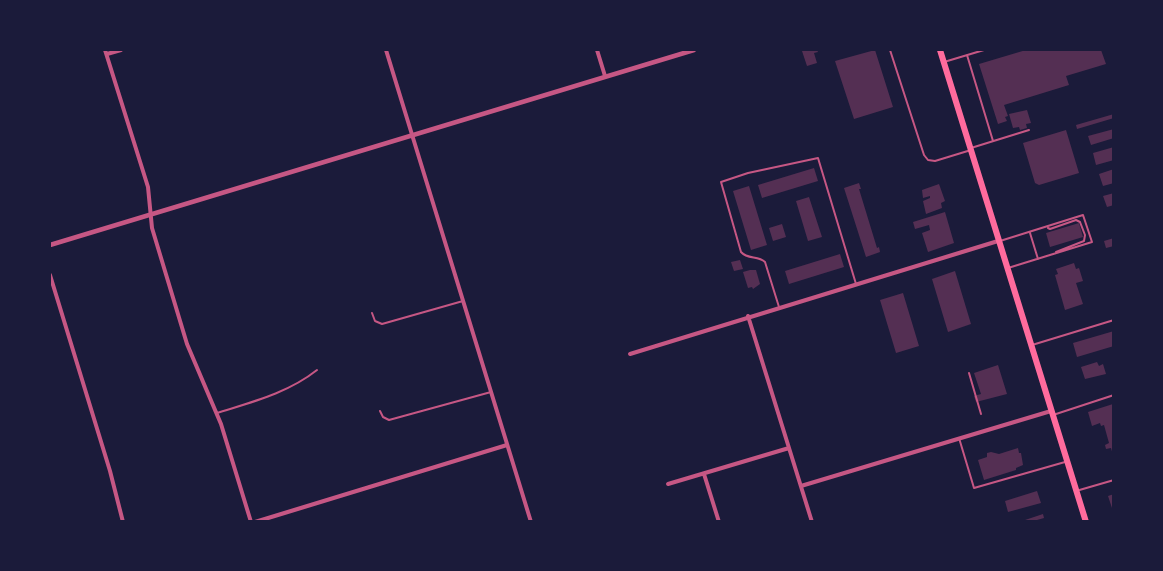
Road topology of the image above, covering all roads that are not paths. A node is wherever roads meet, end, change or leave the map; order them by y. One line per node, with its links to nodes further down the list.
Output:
1 (121, 50): 8 (street)
2 (386, 50): 13 (street)
3 (597, 50): 11 (street)
4 (694, 50): 11 (street)
5 (890, 50): 15 (lane)
6 (940, 50): 10 (main road)
7 (984, 50): 9 (lane)
8 (106, 52): 16 (street)
9 (967, 55): 10 (lane); 14 (lane)
10 (944, 62): 15 (main road)
11 (605, 76): 13 (street)
12 (1029, 130): 14 (lane)
13 (412, 135): 16 (street); 26 (street)
14 (993, 141): 15 (lane)
15 (971, 149): 19 (main road)
16 (150, 214): 20 (street); 38 (street)
17 (1046, 227): 18 (lane); 21 (lane); 21 (lane)
18 (1029, 232): 19 (lane); 22 (lane)
19 (999, 241): 23 (main road); 25 (street)
20 (50, 244)
21 (1054, 254): 22 (lane)
22 (1038, 259): 23 (lane)
23 (1008, 268): 31 (main road)
24 (50, 275): 50 (street)
25 (856, 284): 27 (street); 27 (lane)
26 (463, 301): 28 (lane); 35 (street)
27 (779, 307): 29 (street)
28 (372, 313)
29 (748, 316): 32 (street); 43 (street)
30 (1113, 320): 31 (lane)
31 (1032, 345): 39 (main road)
32 (630, 354)
33 (317, 370): 38 (lane)
34 (969, 373): 40 (lane)
35 (491, 392): 37 (lane); 42 (street)
36 (1113, 395): 39 (lane)
37 (380, 411)
38 (217, 413): 51 (street)
39 (1053, 413): 41 (street); 44 (main road)
40 (981, 414)
41 (959, 438): 44 (lane); 48 (street)
42 (507, 445): 51 (street); 52 (street)
43 (789, 448): 45 (street); 48 (street)
44 (1067, 461): 49 (main road)
45 (704, 474): 47 (street); 53 (street)
46 (1113, 480): 49 (lane)
47 (668, 484)
48 (801, 486): 54 (street)
49 (1076, 491): 55 (main road)
50 (123, 522)
51 (253, 522)
52 (531, 522)
53 (719, 522)
54 (812, 522)
55 (1086, 522)

